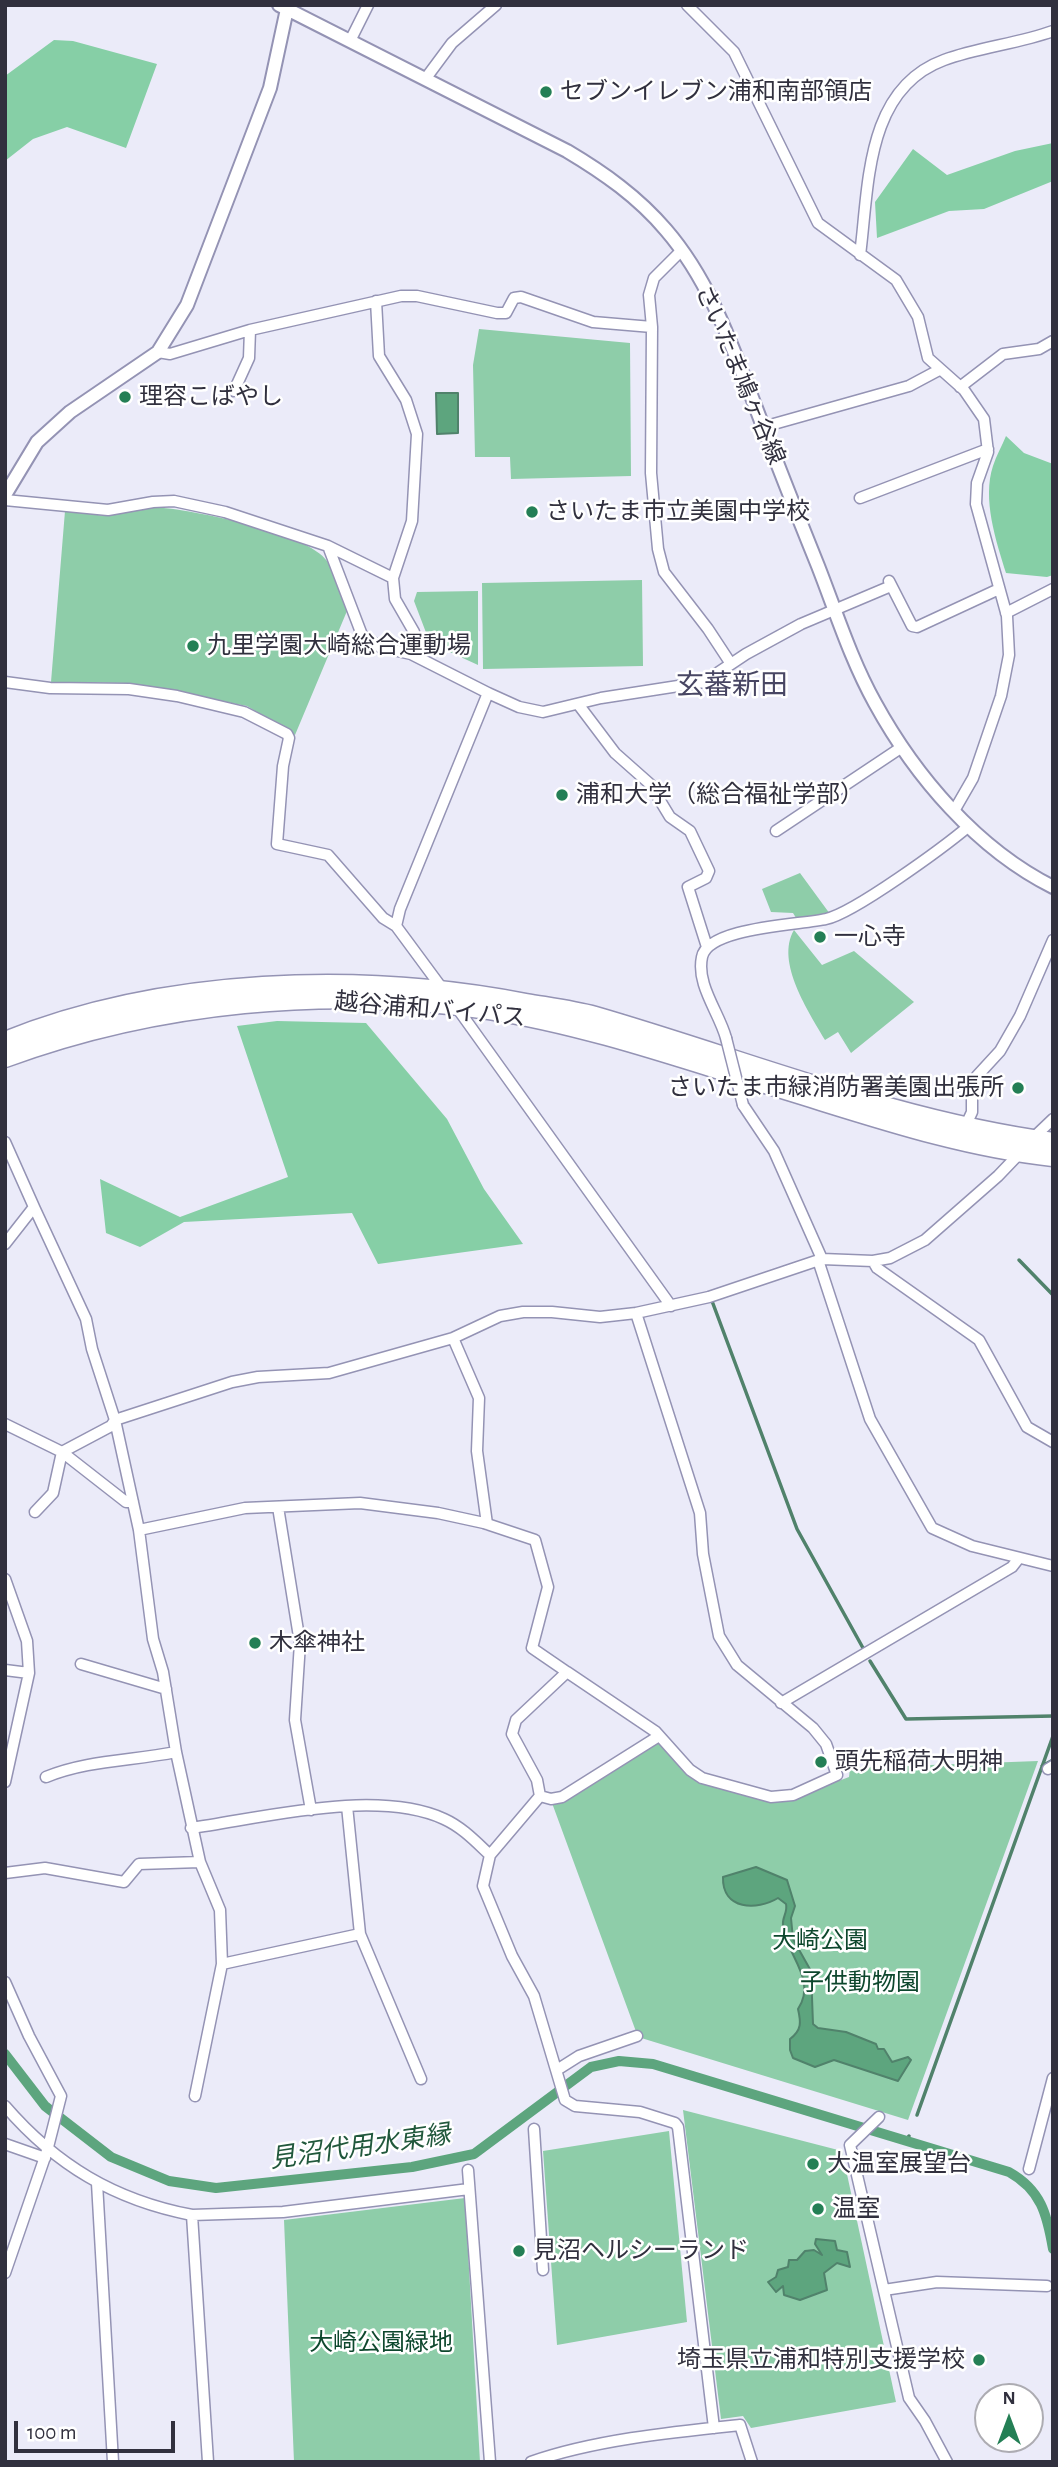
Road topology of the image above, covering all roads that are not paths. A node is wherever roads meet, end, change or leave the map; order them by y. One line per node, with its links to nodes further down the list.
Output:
1 (368, 5): 6 (street)
2 (496, 5): 7 (street)
3 (687, 5): 9 (street)
4 (285, 7): 6 (main road, さいたま鳩ヶ谷線); 14 (main road)
5 (1053, 31): 9 (street)
6 (350, 41): 7 (main road, さいたま鳩ヶ谷線)
7 (426, 78): 8 (main road, さいたま鳩ヶ谷線)
8 (682, 250): 11 (street); 18 (main road, さいたま鳩ヶ谷線)
9 (860, 255): 15 (street)
10 (376, 301): 11 (street); 12 (street); 23 (street)
11 (652, 327): 29 (street)
12 (250, 330): 14 (street); 17 (street)
13 (1053, 341): 16 (street)
14 (158, 352): 20 (main road)
15 (940, 370): 16 (street); 18 (street)
16 (960, 387): 19 (street)
17 (234, 391)
18 (763, 427): 26 (main road, さいたま鳩ヶ谷線)
19 (988, 449): 21 (street); 24 (street)
20 (5, 497): 22 (street)
21 (860, 498)
22 (328, 546): 23 (street); 28 (street)
23 (393, 578): 28 (street)
24 (999, 589): 26 (street); 27 (street)
25 (1053, 589): 27 (street)
26 (834, 609): 29 (street); 33 (main road, さいたま鳩ヶ谷線)
27 (1006, 613): 34 (street)
28 (411, 654): 31 (street)
29 (731, 664): 32 (street)
30 (5, 682): 38 (street)
31 (488, 693): 32 (street); 38 (street)
32 (578, 704): 40 (street)
33 (902, 747): 34 (main road, さいたま鳩ヶ谷線); 36 (street)
34 (954, 811): 35 (main road, さいたま鳩ヶ谷線)
35 (969, 826): 37 (main road, さいたま鳩ヶ谷線); 40 (street)
36 (776, 831)
37 (1053, 887)
38 (396, 926): 41 (street)
39 (1053, 940): 46 (street)
40 (707, 947): 54 (street, bridge)
41 (443, 989): 42 (street); 43 (highway, 越谷浦和バイパス); 46 (highway, 越谷浦和バイパス)
42 (457, 1007): 44 (highway, 越谷浦和バイパス); 50 (highway, 越谷浦和バイパス); 56 (street)
43 (5, 1041)
44 (5, 1058)
45 (1053, 1119): 47 (street)
46 (965, 1127): 47 (highway, 越谷浦和バイパス)
47 (1032, 1139): 49 (highway, 越谷浦和バイパス); 50 (street)
48 (5, 1142): 52 (street)
49 (1053, 1142)
50 (1019, 1153): 51 (highway, 越谷浦和バイパス); 55 (street)
51 (1053, 1157)
52 (34, 1207): 53 (street); 59 (street)
53 (5, 1244)
54 (820, 1260): 55 (street); 56 (street); 68 (street)
55 (873, 1261): 61 (street)
56 (671, 1306): 57 (street)
57 (636, 1313): 58 (street); 76 (street)
58 (453, 1338): 59 (street); 66 (street)
59 (115, 1420): 62 (street); 63 (street)
60 (5, 1424): 62 (street)
61 (1053, 1442)
62 (62, 1452): 63 (street); 65 (street)
63 (134, 1502): 67 (street)
64 (278, 1507): 66 (street); 67 (street); 83 (street)
65 (35, 1512)
66 (487, 1524): 73 (street)
67 (139, 1530): 75 (street)
68 (1019, 1558): 69 (street); 76 (street)
69 (1053, 1566)
70 (5, 1579): 74 (street)
71 (80, 1664): 75 (street)
72 (5, 1670): 74 (street)
73 (567, 1672): 77 (street); 81 (street)
74 (29, 1673): 80 (street)
75 (166, 1689): 78 (street)
76 (780, 1703): 77 (street)
77 (659, 1736): 81 (street)
78 (176, 1752): 79 (street); 84 (street)
79 (46, 1777)
80 (5, 1782)
81 (540, 1797): 85 (street)
82 (347, 1806): 83 (street); 85 (street); 88 (street)
83 (311, 1810): 84 (street)
84 (191, 1828): 86 (street)
85 (490, 1855): 92 (street)
86 (200, 1862): 87 (street); 89 (street)
87 (5, 1873)
88 (360, 1934): 89 (street); 94 (street)
89 (222, 1964): 95 (street)
90 (5, 1982): 100 (street)
91 (638, 2036): 92 (street)
92 (559, 2072): 110 (street)
93 (1053, 2078): 101 (street)
94 (421, 2079)
95 (195, 2096)
96 (5, 2106): 100 (street)
97 (878, 2117): 109 (street)
98 (534, 2129): 106 (street)
99 (5, 2144): 100 (street)
100 (46, 2154): 103 (street); 107 (street)
101 (1030, 2169)
102 (468, 2171): 104 (street)
103 (97, 2183): 105 (street); 111 (street)
104 (469, 2189): 105 (street); 113 (street)
105 (192, 2215): 112 (street)
106 (543, 2270)
107 (5, 2273)
108 (1047, 2286): 109 (street)
109 (884, 2290): 116 (street)
110 (714, 2428): 114 (street); 115 (street)
111 (113, 2462)
112 (208, 2462)
113 (490, 2462)
114 (531, 2462)
115 (752, 2462)
116 (947, 2462)

